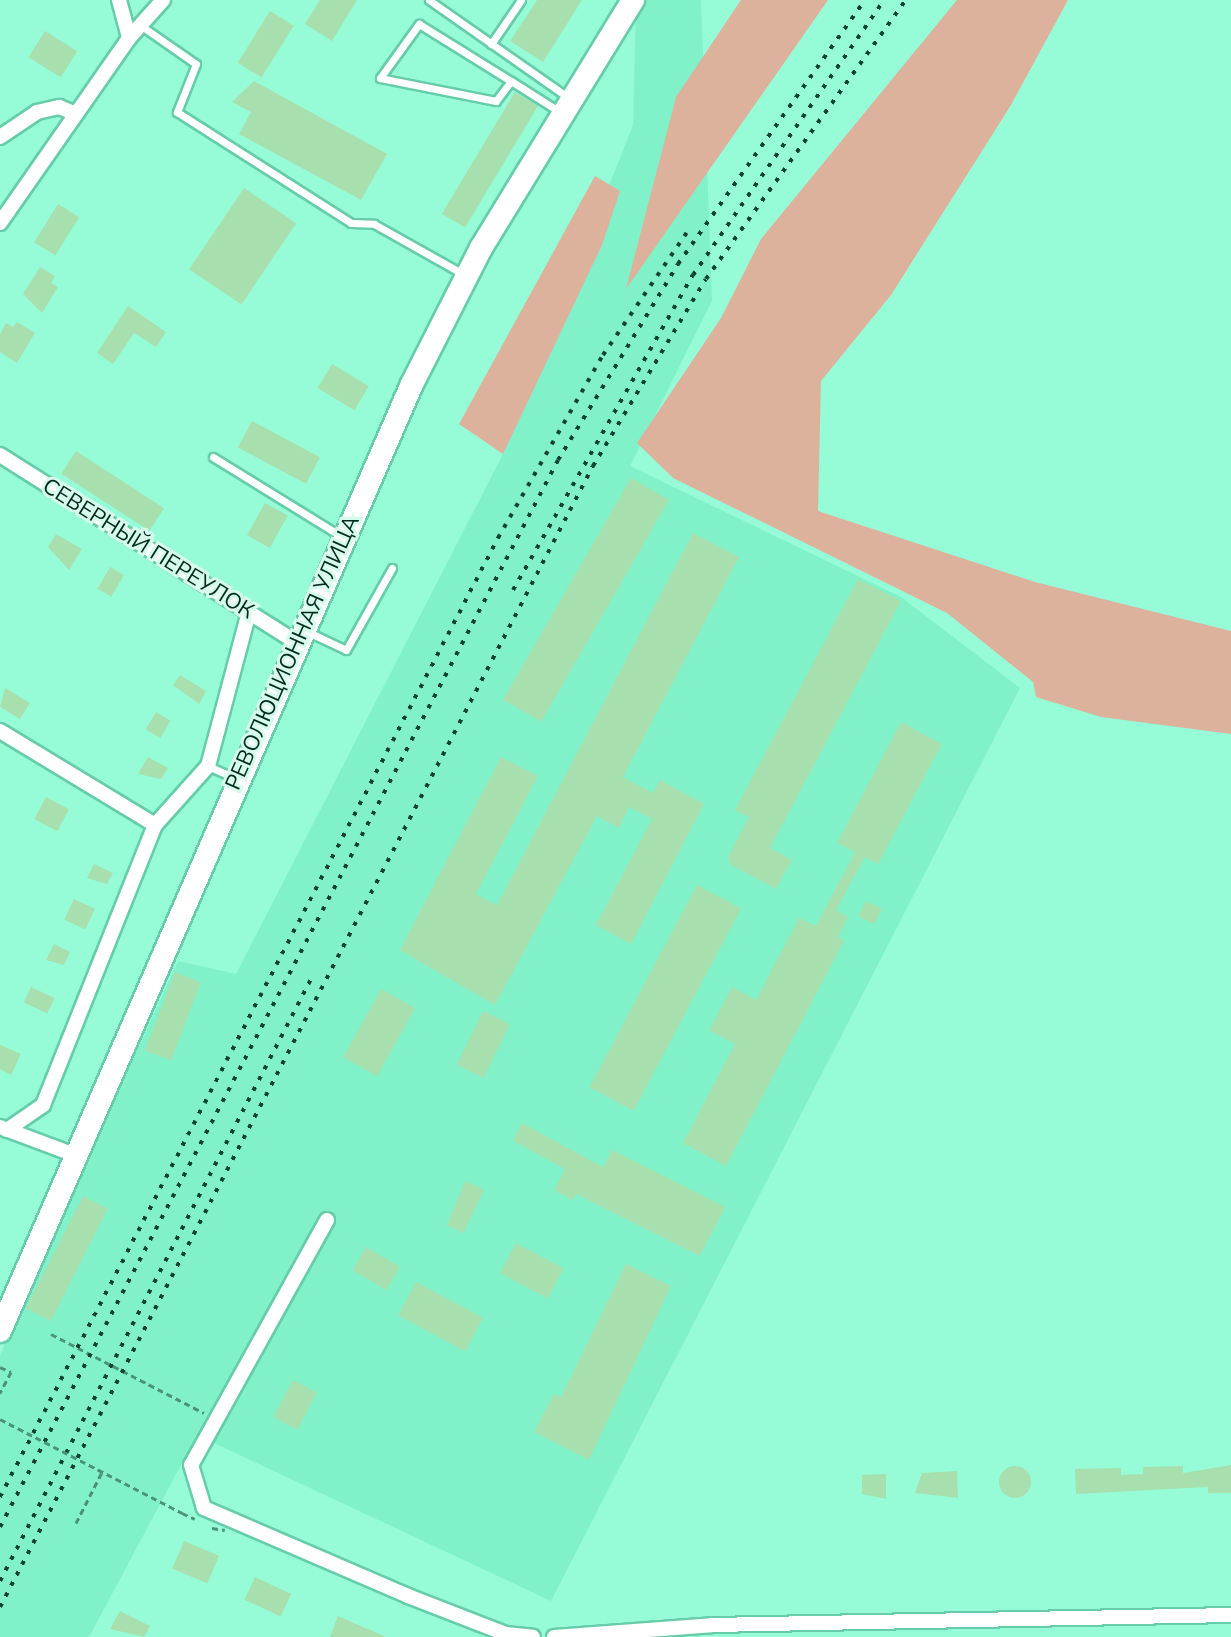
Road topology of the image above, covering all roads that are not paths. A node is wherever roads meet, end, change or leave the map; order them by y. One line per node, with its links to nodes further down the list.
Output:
1 (119, 0): 8 (street)
2 (163, 0): 7 (street)
3 (429, 0): 6 (lane)
4 (521, 0): 9 (lane)
5 (633, 0): 11 (main road, РЕВОЛЮЦИОННАЯ УЛИЦА)
6 (440, 3): 9 (lane)
7 (140, 25): 8 (street); 15 (lane)
8 (129, 38): 12 (street)
9 (491, 44): 11 (lane)
10 (511, 81): 10 (lane); 11 (lane)
11 (564, 105): 15 (main road, РЕВОЛЮЦИОННАЯ УЛИЦА)
12 (76, 114): 13 (street); 14 (street)
13 (0, 137)
14 (0, 223)
15 (467, 276): 18 (main road, РЕВОЛЮЦИОННАЯ УЛИЦА)
16 (0, 455): 20 (street, СЕВЕРНЫЙ ПЕРЕУЛОК)
17 (213, 457): 18 (lane)
18 (343, 537): 21 (main road, РЕВОЛЮЦИОННАЯ УЛИЦА)
19 (392, 568): 21 (lane)
20 (249, 612): 21 (street, СЕВЕРНЫЙ ПЕРЕУЛОК); 23 (street)
21 (299, 636): 24 (main road, РЕВОЛЮЦИОННАЯ УЛИЦА)
22 (0, 731): 25 (street)
23 (208, 766): 24 (lane); 25 (street)
24 (237, 779): 27 (main road, РЕВОЛЮЦИОННАЯ УЛИЦА)
25 (155, 825): 26 (street)
26 (3, 1128): 27 (street)
27 (75, 1155): 29 (main road, РЕВОЛЮЦИОННАЯ УЛИЦА)
28 (327, 1220): 31 (street)
29 (0, 1331)
30 (1231, 1615): 32 (street)
31 (533, 1637)
32 (554, 1637)

